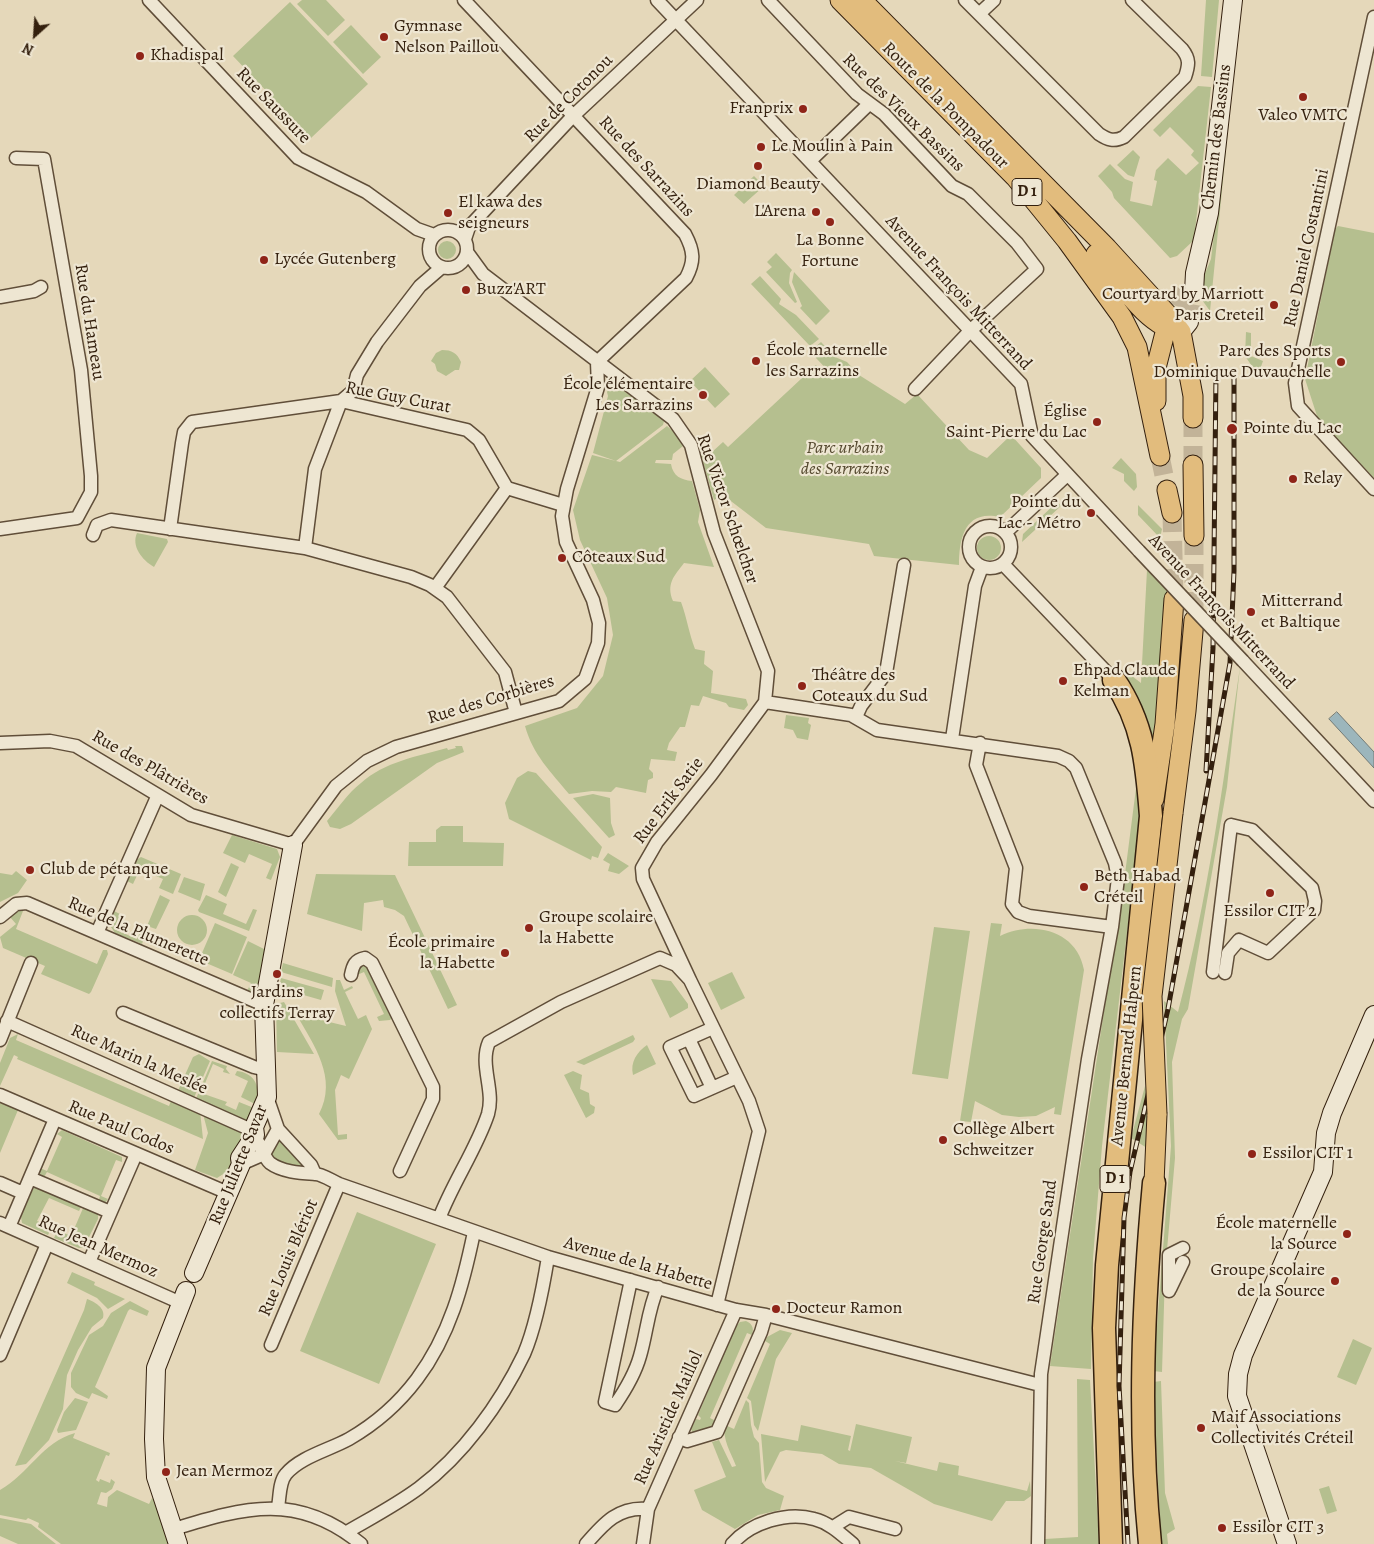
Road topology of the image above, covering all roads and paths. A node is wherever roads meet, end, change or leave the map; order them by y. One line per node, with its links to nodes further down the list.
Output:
1 (149, 0): 21 (street, Rue Saussure)
2 (464, 0): 16 (street, Rue des Sarrazins)
3 (656, 0): 14 (street, Avenue François Mitterrand)
4 (697, 0): 14 (street, Rue de Cotonou)
5 (768, 0): 15 (street, Rue des Vieux Bassins)
6 (840, 0): 17 (main road, Route de la Pompadour / D 1)
7 (862, 0): 29 (main road, Route de la Pompadour / D 1)
8 (965, 0): 12 (street)
9 (994, 0): 12 (street)
10 (1132, 0): 12 (street)
11 (1233, 0): 25 (street, Chemin des Bassins)
12 (979, 14)
13 (1374, 17): 40 (street, Rue Daniel Costantini)
14 (676, 20): 16 (street, Rue de Cotonou); 19 (street, Avenue François Mitterrand)
15 (869, 104): 19 (street); 30 (street, Rue des Vieux Bassins)
16 (573, 116): 20 (street, Rue de Cotonou); 31 (street, Rue des Sarrazins)
17 (968, 128): 29 (main road); 35 (main road, Route de la Pompadour / D 1)
18 (16, 158): 44 (street, Rue du Hameau)
19 (810, 161): 30 (street, Avenue François Mitterrand)
20 (467, 233): 21 (street); 22 (street)
21 (431, 246): 23 (street); 26 (street)
22 (467, 252): 23 (street); 24 (street)
23 (448, 267): 24 (street); 26 (street)
24 (483, 274): 31 (street)
25 (1192, 282)
26 (420, 286): 33 (street)
27 (41, 287): 28 (street)
28 (0, 297)
29 (1176, 321): 34 (main road); 35 (main road, D 1)
30 (970, 331): 32 (street); 38 (street, Avenue François Mitterrand)
31 (597, 362): 42 (street, Rue des Corbières); 57 (street, Rue Victor Schœlcher)
32 (915, 388)
33 (341, 401): 39 (street, Rue Guy Curat); 45 (street, Rue Guy Curat); 49 (street)
34 (1193, 418)
35 (1156, 435): 36 (main road, D 1)
36 (1160, 456)
37 (1193, 466): 48 (main road)
38 (1068, 475): 46 (street); 64 (street, Avenue François Mitterrand, bridge)
39 (507, 488): 42 (street); 53 (street)
40 (1374, 489)
41 (1167, 490): 43 (main road)
42 (563, 504): 58 (street, Rue des Corbières)
43 (1172, 513)
44 (0, 529)
45 (170, 529): 47 (street); 49 (street)
46 (1006, 532): 50 (street); 52 (street)
47 (93, 535)
48 (1194, 536)
49 (305, 548): 53 (street)
50 (1004, 564): 52 (street); 56 (street)
51 (904, 565): 59 (street)
52 (982, 567): 60 (street)
53 (435, 588): 58 (street)
54 (1174, 599): 65 (main road, Avenue Bernard Halpern / D 1)
55 (1194, 620): 65 (main road, Avenue Bernard Halpern / D 1)
56 (1114, 680): 65 (highway)
57 (765, 702): 59 (street); 70 (street, Rue Erik Satie)
58 (516, 713): 66 (street, Rue des Corbières)
59 (856, 717): 60 (street, Rue George Sand)
60 (952, 739): 62 (street, Rue George Sand)
61 (0, 743): 63 (street, Rue des Plâtrières)
62 (980, 744): 68 (street, Rue George Sand); 68 (street)
63 (158, 797): 66 (street, Rue des Plâtrières); 69 (street)
64 (1374, 800)
65 (1162, 815): 98 (main road, Avenue Bernard Halpern / D 1, bridge); 134 (highway, Avenue Bernard Halpern / D 1)
66 (293, 845): 76 (street, Rue Juliette Savar)
67 (0, 917): 69 (street, Rue de la Plumerette)
68 (1112, 927): 120 (street, Rue George Sand)
69 (97, 933): 76 (street, Rue de la Plumerette)
70 (668, 933): 71 (street); 75 (street)
71 (660, 958): 75 (street); 103 (street)
72 (31, 964): 79 (street)
73 (1219, 973): 73 (street)
74 (351, 975): 94 (street)
75 (690, 980): 80 (street)
76 (264, 1005): 83 (street, Rue Juliette Savar)
77 (123, 1013): 83 (street, Rue Marin la Meslée)
78 (1374, 1015): 136 (street)
79 (7, 1021): 82 (street); 90 (street, Rue Marin la Meslée)
80 (713, 1028): 81 (street); 84 (street)
81 (689, 1039): 85 (street); 85 (street)
82 (0, 1040)
83 (266, 1070): 87 (street, Rue Juliette Savar)
84 (737, 1077): 85 (street); 115 (street)
85 (712, 1088)
86 (0, 1096): 88 (street, Rue Paul Codos)
87 (267, 1098): 89 (street); 90 (street, Rue Juliette Savar)
88 (55, 1119): 91 (street, Rue Paul Codos); 96 (street)
89 (278, 1129): 90 (street); 92 (street); 95 (street)
90 (255, 1135): 92 (street); 93 (street, Rue Juliette Savar)
91 (136, 1154): 101 (street, Rue Paul Codos); 102 (street)
92 (264, 1154): 93 (street); 95 (street, Avenue de la Habette)
93 (241, 1164): 101 (street, Rue Juliette Savar)
94 (400, 1171)
95 (315, 1174): 99 (street, Avenue de la Habette)
96 (30, 1178): 100 (street); 102 (street)
97 (0, 1183): 100 (street)
98 (1154, 1183): 135 (highway, Avenue Bernard Halpern / D 1)
99 (340, 1184): 103 (street, Avenue de la Habette); 118 (street, Rue Louis Blériot)
100 (23, 1193): 104 (street)
101 (228, 1194): 111 (street, Rue Juliette Savar)
102 (110, 1212): 109 (street)
103 (439, 1219): 105 (street, Avenue de la Habette)
104 (4, 1225): 106 (street, Rue Jean Mermoz)
105 (474, 1232): 108 (street, Avenue de la Habette); 122 (street)
106 (47, 1244): 109 (street, Rue Jean Mermoz); 119 (street)
107 (1183, 1248): 110 (street)
108 (548, 1257): 112 (street, Avenue de la Habette); 126 (street)
109 (90, 1262): 114 (street, Rue Jean Mermoz)
110 (1183, 1262)
111 (194, 1273)
112 (631, 1280): 113 (street, Avenue de la Habette); 113 (street)
113 (658, 1287): 115 (street, Avenue de la Habette)
114 (184, 1297): 127 (street)
115 (717, 1305): 116 (street, Avenue de la Habette)
116 (736, 1310): 117 (street, Avenue de la Habette); 121 (street, Rue Aristide Maillol)
117 (766, 1315): 120 (street, Avenue de la Habette); 121 (street)
118 (271, 1345)
119 (0, 1355)
120 (1040, 1385): 133 (street, Rue George Sand)
121 (679, 1438): 123 (street, Rue Aristide Maillol)
122 (278, 1507): 126 (street); 127 (street)
123 (648, 1509): 129 (street); 130 (street, Rue Aristide Maillol)
124 (833, 1527): 125 (street); 131 (street); 132 (street)
125 (895, 1529)
126 (347, 1532): 128 (street)
127 (176, 1536)
128 (361, 1544)
129 (586, 1544)
130 (643, 1544)
131 (732, 1544)
132 (853, 1544)
133 (1038, 1544)
134 (1112, 1544)
135 (1150, 1544)
136 (1287, 1544)

